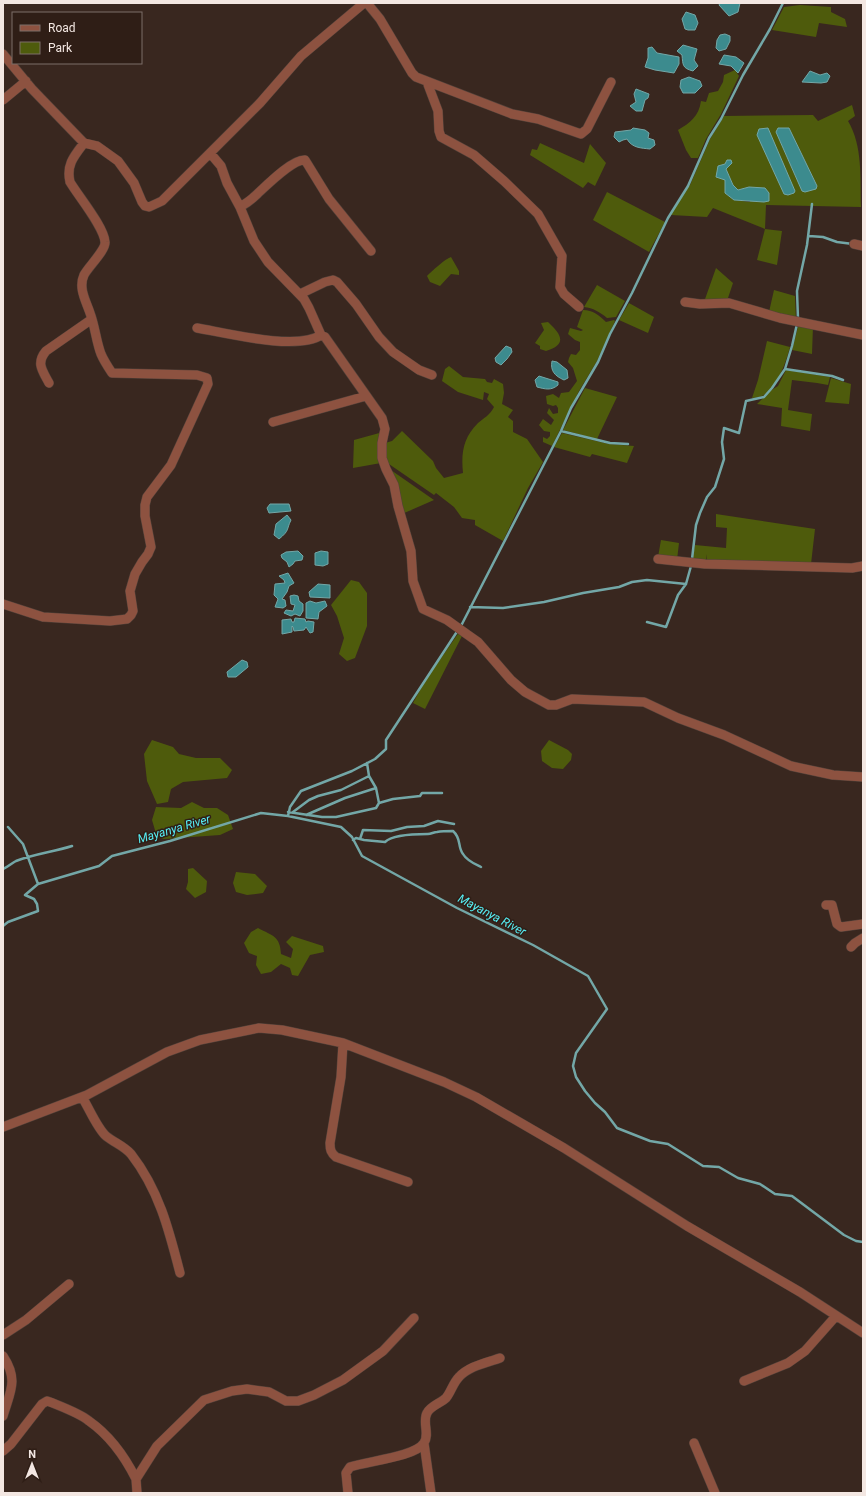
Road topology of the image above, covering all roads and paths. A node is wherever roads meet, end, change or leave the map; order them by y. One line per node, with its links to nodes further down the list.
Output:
1 (364, 3): 9 (street)
2 (367, 3): 5 (street)
3 (3, 54): 4 (street)
4 (26, 81): 7 (street); 8 (street)
5 (427, 82): 6 (street); 14 (street)
6 (611, 82)
7 (3, 100)
8 (84, 143): 9 (street); 15 (street)
9 (210, 153): 10 (street)
10 (240, 207): 11 (street); 12 (street)
11 (370, 251)
12 (300, 294): 17 (street); 19 (street)
13 (685, 302): 18 (street)
14 (579, 307)
15 (92, 319): 20 (street); 25 (street)
16 (197, 328): 17 (street)
17 (321, 335): 21 (street)
18 (863, 335)
19 (432, 375)
20 (49, 383)
21 (366, 396): 22 (street); 26 (street)
22 (273, 422)
23 (658, 559): 24 (street)
24 (863, 566)
25 (3, 604)
26 (863, 778)
27 (826, 905): 28 (street)
28 (863, 924)
29 (863, 938): 30 (street)
30 (851, 947)
31 (343, 1043): 32 (street); 34 (street); 37 (street)
32 (82, 1097): 33 (street); 35 (street)
33 (3, 1127)
34 (408, 1182)
35 (180, 1273)
36 (69, 1284): 40 (street)
37 (836, 1316): 39 (street); 43 (street)
38 (414, 1318): 48 (street)
39 (863, 1334)
40 (3, 1335)
41 (3, 1356): 44 (street)
42 (500, 1358): 46 (street)
43 (744, 1381)
44 (3, 1416)
45 (694, 1442): 52 (street)
46 (424, 1443): 50 (street); 51 (street)
47 (3, 1451): 48 (street)
48 (136, 1479): 49 (street)
49 (137, 1493)
50 (348, 1493)
51 (431, 1493)
52 (715, 1493)

